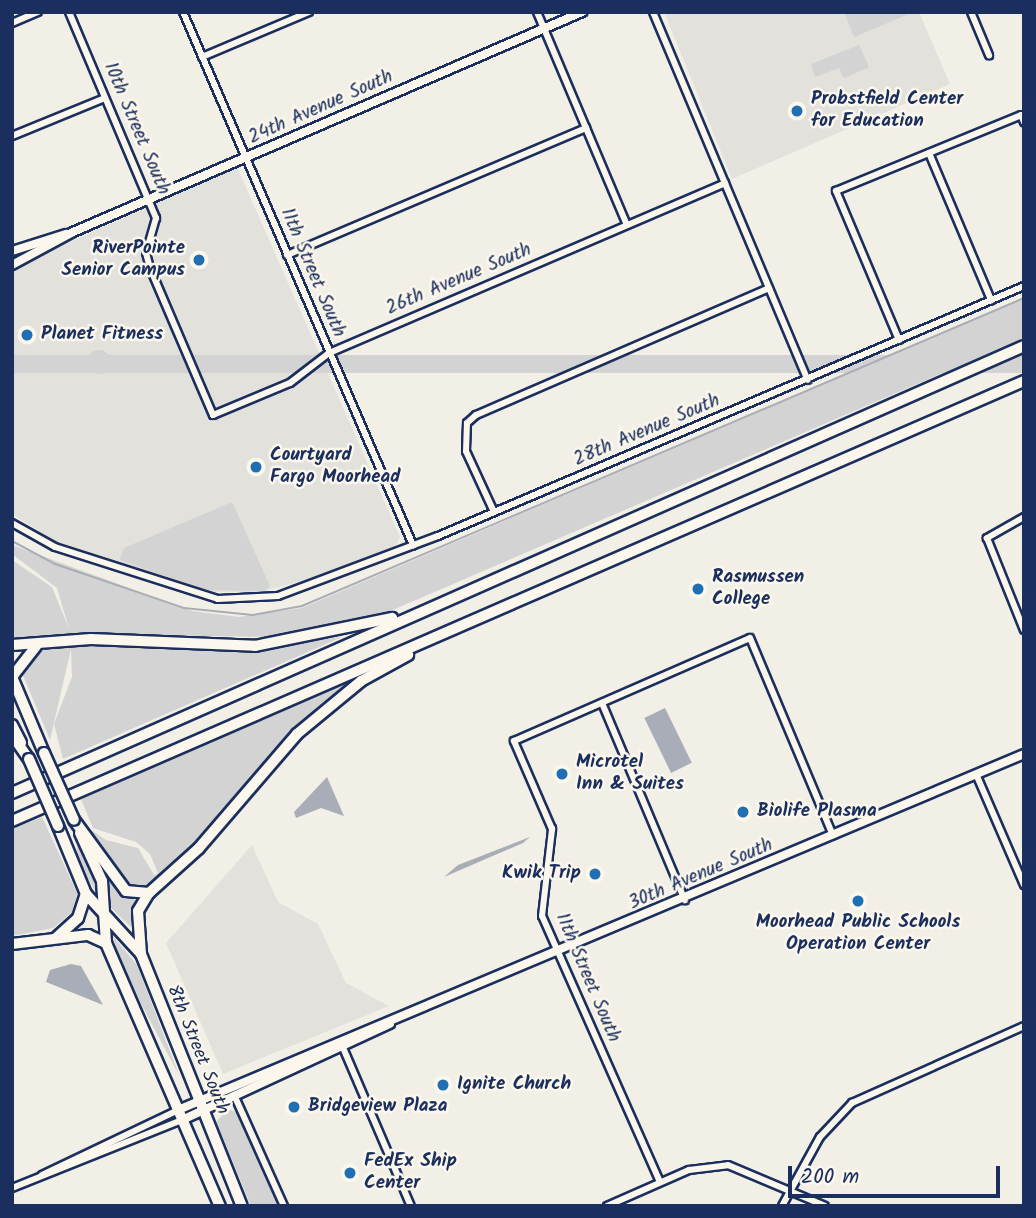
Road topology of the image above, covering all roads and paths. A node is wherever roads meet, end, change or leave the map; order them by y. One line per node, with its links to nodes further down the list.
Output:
1 (38, 12): 9 (street)
2 (69, 12): 13 (street, 10th Street South)
3 (183, 12): 12 (street, 11th Street South)
4 (309, 12): 12 (street)
5 (537, 12): 10 (street)
6 (582, 12): 10 (street, 24th Avenue South)
7 (653, 12): 19 (street)
8 (971, 12): 11 (street)
9 (12, 23)
10 (544, 28): 15 (street); 18 (street, 24th Avenue South)
11 (989, 55)
12 (202, 57): 18 (street, 11th Street South)
13 (105, 98): 16 (street); 20 (street, 10th Street South)
14 (1022, 119): 17 (street)
15 (586, 128): 21 (street); 24 (street)
16 (12, 136)
17 (929, 153): 28 (street); 29 (street)
18 (246, 158): 20 (street, 24th Avenue South); 24 (street, 11th Street South)
19 (725, 183): 21 (street, 26th Avenue South); 27 (street)
20 (149, 200): 22 (street, 24th Avenue South); 34 (street, 10th Street South)
21 (627, 225): 31 (street, 26th Avenue South)
22 (73, 232): 23 (street, 24th Avenue South); 25 (street, 24th Avenue South)
23 (13, 251): 25 (street)
24 (287, 255): 31 (street, 11th Street South)
25 (15, 263)
26 (1024, 286): 28 (street, 28th Avenue South)
27 (769, 288): 32 (street); 35 (street)
28 (991, 300): 29 (street, 28th Avenue South)
29 (899, 340): 32 (street, 28th Avenue South)
30 (1024, 346): 39 (highway)
31 (329, 353): 34 (street, 26th Avenue South); 38 (street, 11th Street South)
32 (808, 380): 35 (street, 28th Avenue South)
33 (1024, 381): 40 (highway)
34 (213, 415)
35 (494, 512): 38 (street, 28th Avenue South)
36 (1024, 517): 41 (street)
37 (14, 522): 38 (street, 28th Avenue South)
38 (413, 545)
39 (416, 614): 43 (highway); 51 (highway)
40 (475, 619): 53 (highway); 56 (highway)
41 (1024, 630)
42 (12, 645): 43 (highway)
43 (39, 645): 44 (highway)
44 (12, 677): 52 (main road, 8th Street South, bridge)
45 (602, 703): 54 (street); 58 (street); 64 (street, 11th Street South)
46 (12, 725): 49 (main road, 8th Street South)
47 (12, 735): 49 (highway)
48 (1024, 754): 50 (street, 30th Avenue South)
49 (29, 759): 57 (main road, 8th Street South, bridge)
50 (976, 774): 54 (street, 30th Avenue South); 55 (street)
51 (12, 793)
52 (74, 820): 56 (highway); 59 (main road, 8th Street South)
53 (12, 821)
54 (833, 835): 58 (street, 30th Avenue South)
55 (1024, 885)
56 (149, 893): 63 (highway)
57 (86, 894): 59 (main road, 8th Street South); 60 (highway)
58 (685, 900): 64 (street, 30th Avenue South)
59 (107, 915): 61 (main road, 8th Street South); 63 (main road, 8th Street South)
60 (57, 937): 61 (highway); 62 (highway)
61 (106, 943): 72 (main road, 8th Street South)
62 (12, 944)
63 (141, 954): 70 (main road, 8th Street South)
64 (558, 954): 65 (street, 30th Avenue South); 76 (street, 11th Street South)
65 (390, 1024): 67 (street, 30th Avenue South); 68 (street, 30th Avenue South)
66 (1024, 1026): 78 (street)
67 (339, 1038): 68 (street); 70 (street, 30th Avenue South)
68 (344, 1049): 69 (street, 30th Avenue South); 82 (street)
69 (235, 1097): 71 (street, 30th Avenue South); 81 (street)
70 (197, 1100): 71 (main road, 8th Street South); 72 (street, 30th Avenue South)
71 (202, 1111): 72 (street, 30th Avenue South); 80 (main road, 8th Street South)
72 (180, 1115): 73 (street, 30th Avenue South); 74 (street, 30th Avenue South); 79 (main road, 8th Street South)
73 (99, 1145): 74 (street); 75 (street, 30th Avenue South)
74 (103, 1154): 75 (street, 30th Avenue South)
75 (42, 1175): 77 (street, 30th Avenue South)
76 (660, 1182): 78 (street); 83 (street)
77 (12, 1188)
78 (791, 1188): 84 (street); 85 (street)
79 (220, 1206)
80 (242, 1206)
81 (284, 1206)
82 (411, 1206)
83 (607, 1206)
84 (782, 1206)
85 (825, 1206)

